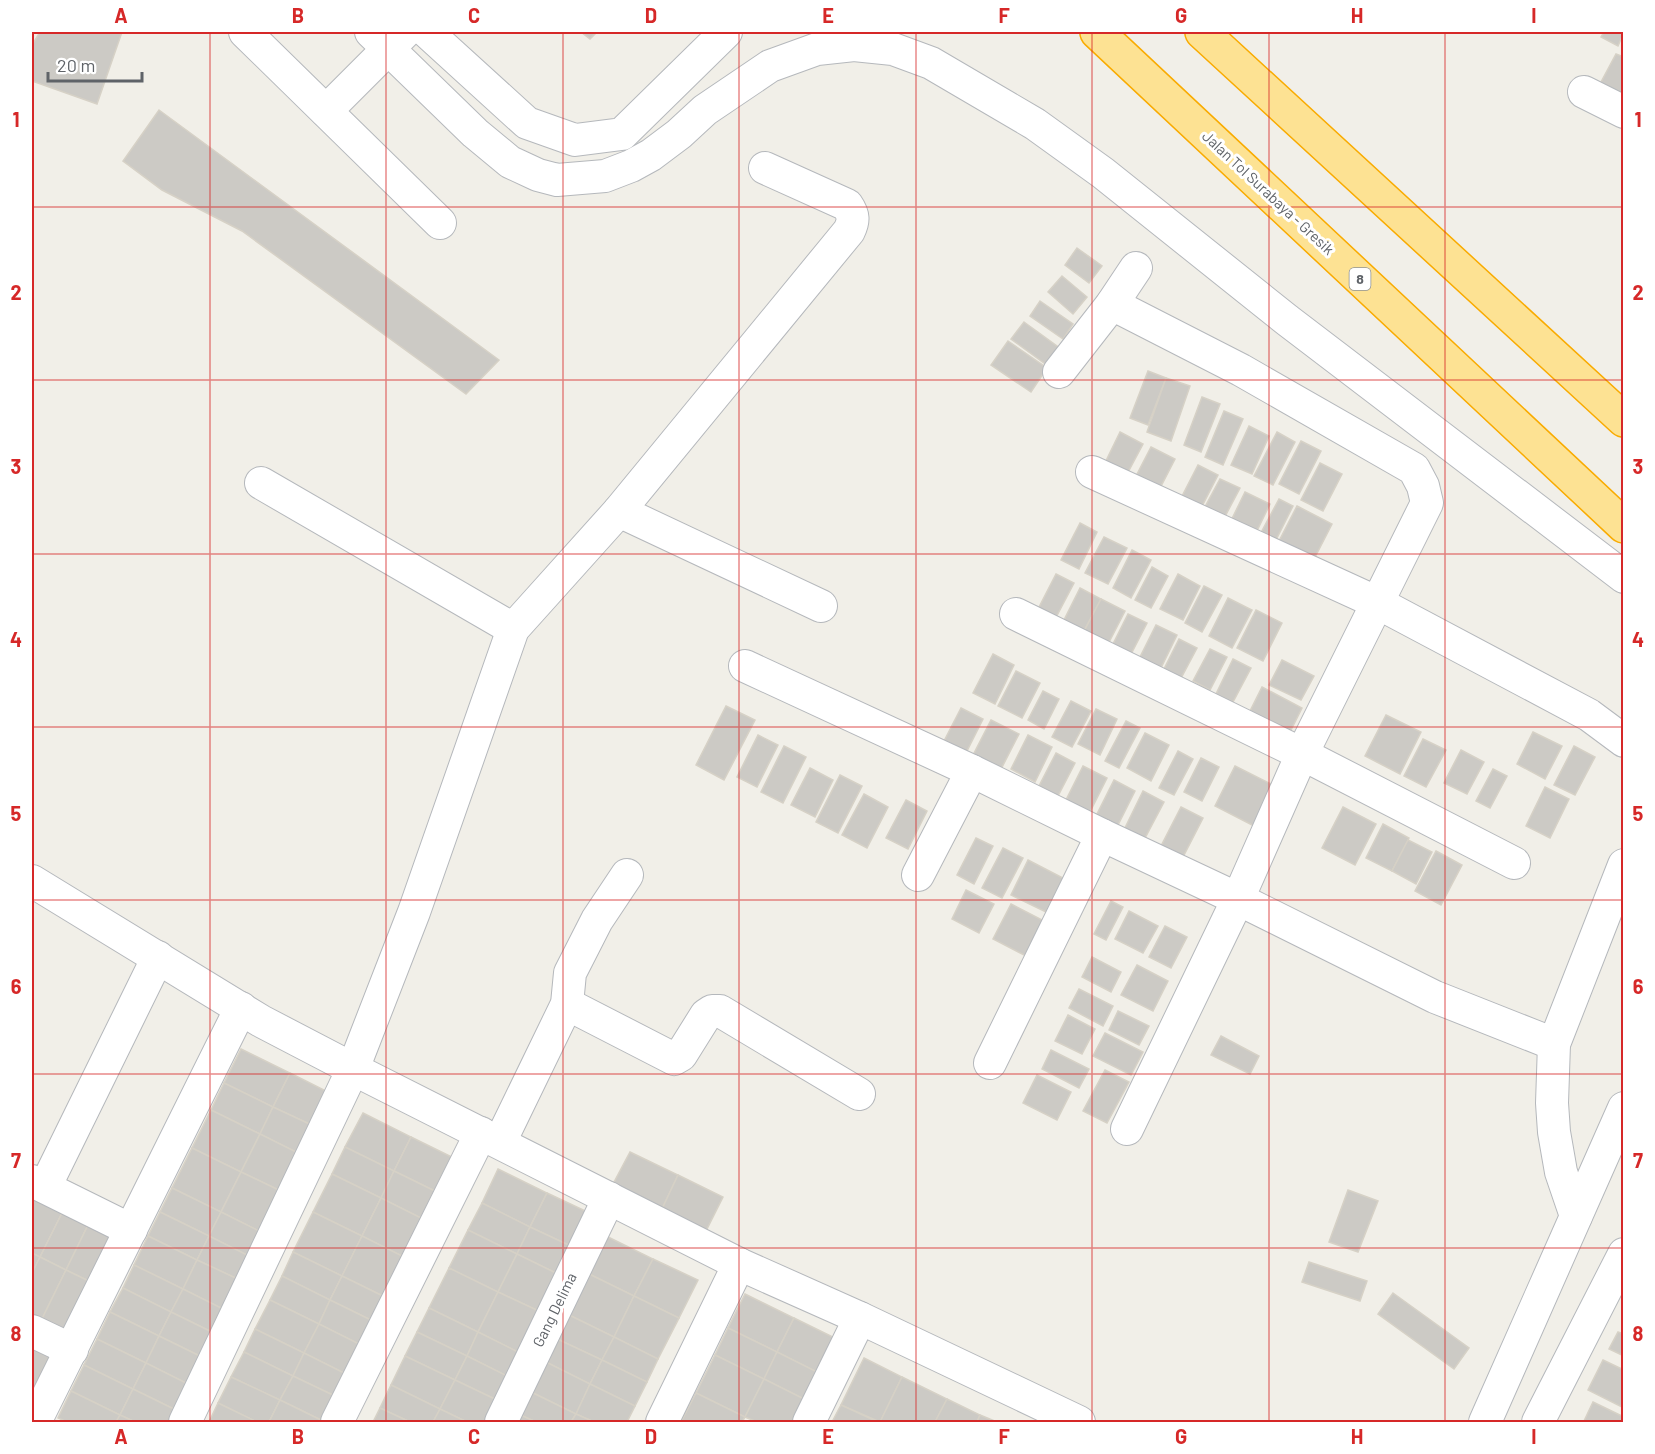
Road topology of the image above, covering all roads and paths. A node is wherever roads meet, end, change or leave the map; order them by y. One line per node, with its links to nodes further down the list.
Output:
1 (245, 32): 8 (street)
2 (427, 32): 3 (street)
3 (726, 32)
4 (1097, 32): 19 (highway, Jalan Tol Surabaya - Gresik / 8)
5 (1202, 32): 15 (highway)
6 (388, 37): 8 (street); 20 (street)
7 (1584, 92): 9 (street)
8 (326, 111): 11 (street)
9 (1623, 112)
10 (765, 168): 18 (street)
11 (440, 223)
12 (1136, 268): 13 (street)
13 (1112, 304): 14 (street); 21 (street)
14 (1059, 372)
15 (1623, 420)
16 (1092, 472): 21 (street)
17 (261, 483): 24 (street)
18 (619, 511): 22 (street); 24 (street)
19 (1623, 526)
20 (1623, 577)
21 (1378, 603): 26 (street); 27 (street)
22 (821, 606)
23 (1016, 614): 27 (street)
24 (513, 629): 41 (street)
25 (745, 666): 28 (street)
26 (1623, 741)
27 (1302, 754): 30 (street); 35 (street)
28 (972, 771): 29 (street); 33 (street)
29 (1102, 835): 35 (street); 40 (street)
30 (1514, 863)
31 (1623, 865): 39 (street)
32 (627, 875): 37 (street)
33 (918, 875)
34 (32, 881): 36 (street)
35 (1238, 899): 39 (street); 44 (street)
36 (158, 957): 38 (street); 46 (street)
37 (567, 1004): 42 (street); 45 (street)
38 (241, 1008): 41 (street); 49 (street)
39 (1554, 1044): 48 (street)
40 (990, 1063)
41 (353, 1069): 45 (street); 56 (street)
42 (859, 1094)
43 (1623, 1108): 48 (street)
44 (1127, 1129)
45 (491, 1137): 47 (street); 57 (street)
46 (38, 1184): 49 (street)
47 (609, 1198): 51 (street); 58 (street, Gang Delima)
48 (1576, 1216): 62 (street)
49 (131, 1230): 54 (street)
50 (1623, 1254): 63 (street)
51 (739, 1263): 52 (street); 59 (street)
52 (860, 1318): 60 (street); 61 (street)
53 (32, 1331): 54 (street)
54 (72, 1350): 55 (street)
55 (35, 1422)
56 (185, 1422)
57 (337, 1422)
58 (501, 1422)
59 (662, 1422)
60 (809, 1422)
61 (1079, 1422)
62 (1485, 1422)
63 (1538, 1422)

